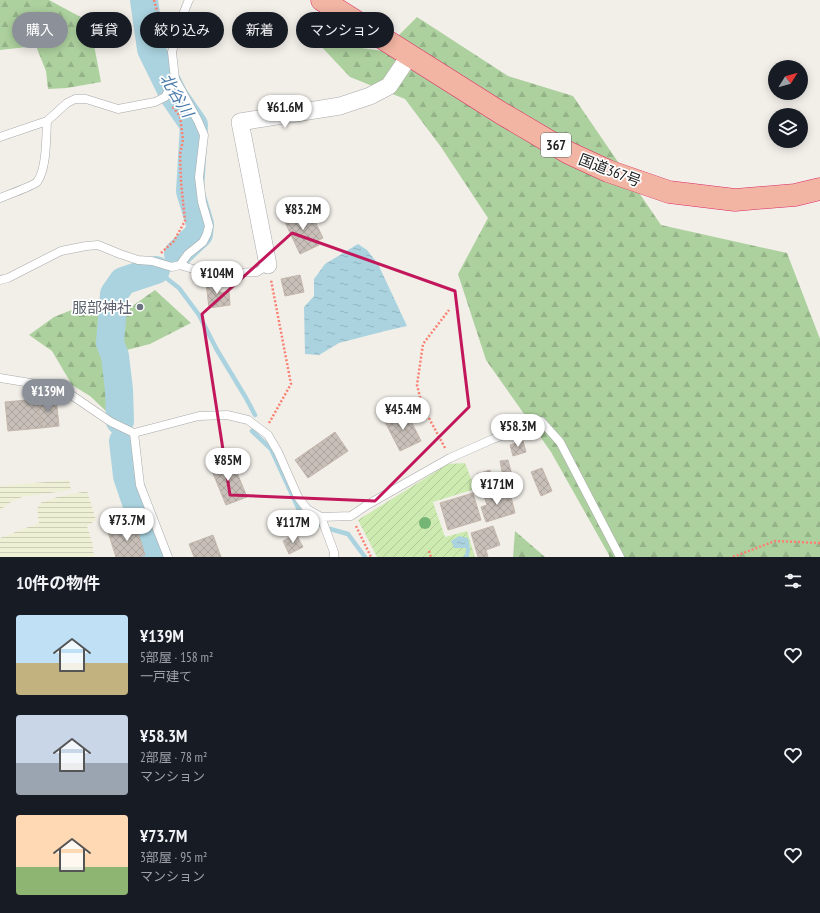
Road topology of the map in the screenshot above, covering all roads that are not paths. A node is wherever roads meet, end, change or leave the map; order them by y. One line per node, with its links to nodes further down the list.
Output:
1 (190, 0): 4 (lane)
2 (322, 0): 3 (highway, 国道367号 / 367)
3 (410, 55): 7 (highway, 国道367号 / 367); 9 (street)
4 (175, 79): 5 (lane); 10 (lane)
5 (47, 121): 6 (lane); 8 (lane)
6 (0, 137)
7 (820, 189)
8 (0, 198)
9 (268, 265): 10 (lane)
10 (180, 266): 11 (lane)
11 (0, 280)
12 (0, 378): 13 (lane)
13 (134, 433): 14 (lane); 15 (lane)
14 (322, 517): 16 (lane); 17 (lane)
15 (168, 557)
16 (334, 557)
17 (620, 557)

